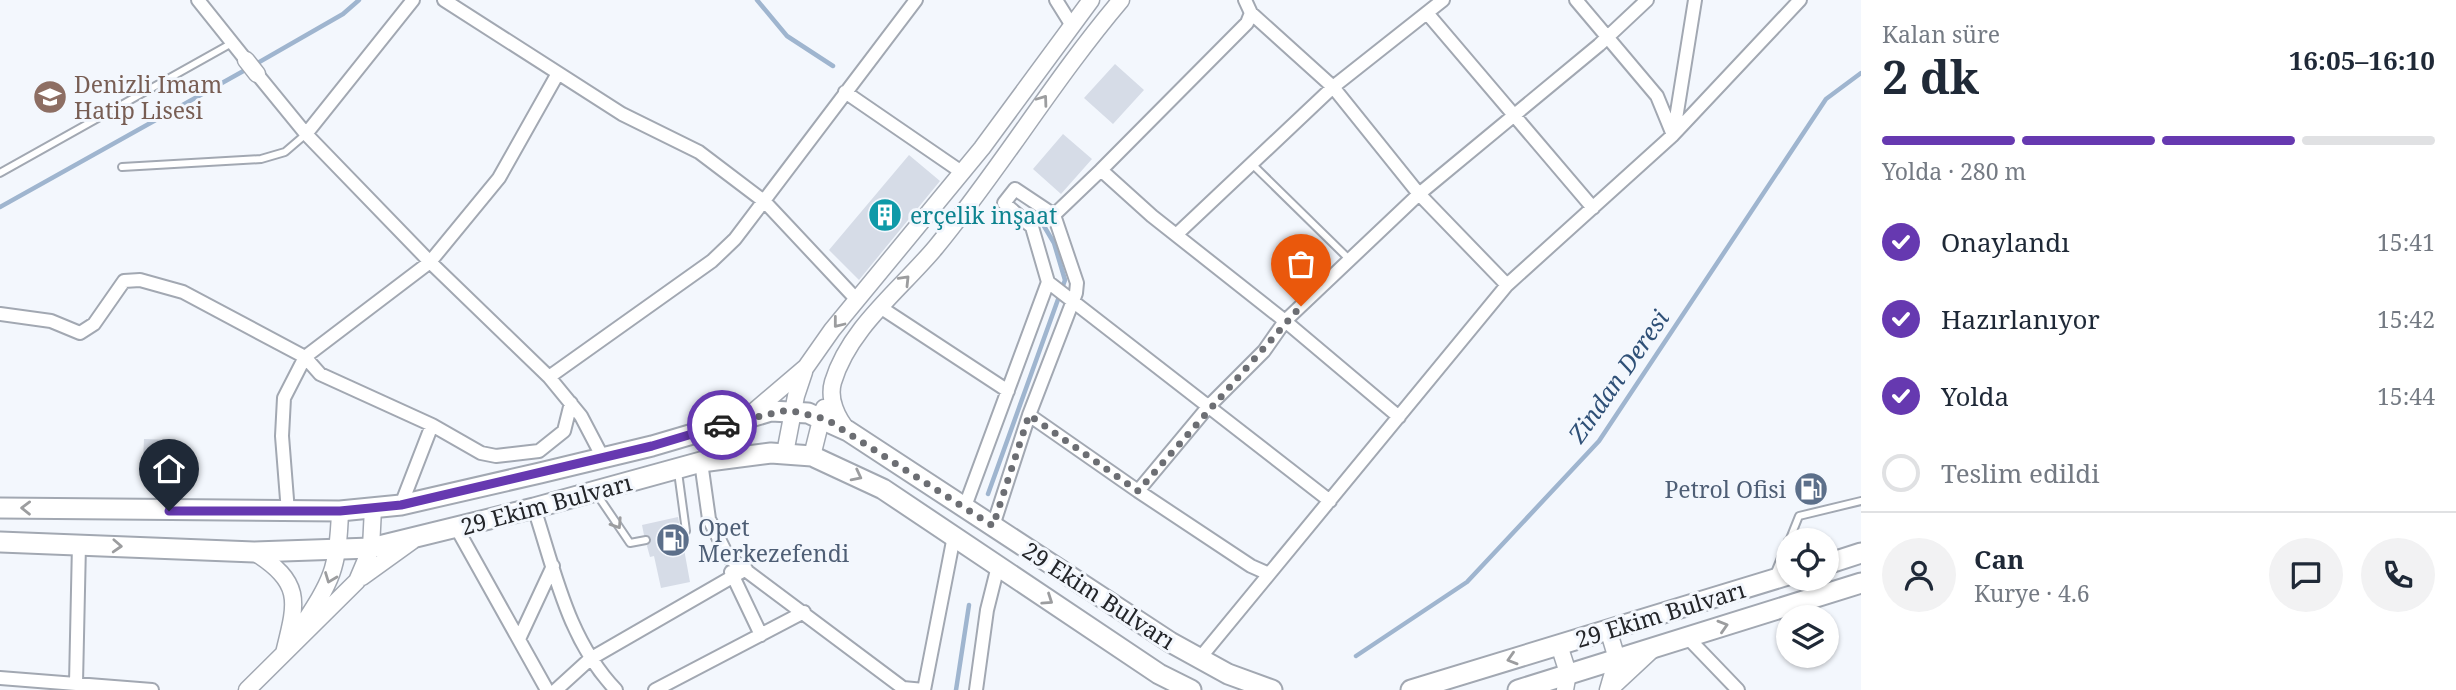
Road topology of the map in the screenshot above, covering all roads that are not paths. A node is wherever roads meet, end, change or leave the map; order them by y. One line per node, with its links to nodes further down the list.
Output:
1 (198, 0): 18 (street)
2 (413, 0): 25 (street)
3 (444, 0): 21 (street)
4 (916, 0): 23 (street)
5 (1056, 0): 16 (street)
6 (1091, 0): 16 (street)
7 (1121, 0): 43 (street, one-way to 7)
8 (1245, 0): 14 (street)
9 (1443, 0): 15 (street)
10 (1576, 0): 17 (street)
11 (1647, 0): 17 (street)
12 (1695, 0): 26 (street)
13 (1800, 0): 26 (street)
14 (1251, 13): 22 (street); 29 (street)
15 (1427, 13): 22 (street); 24 (street)
16 (1071, 24): 31 (street)
17 (1608, 37): 24 (street); 26 (street)
18 (232, 43): 19 (street); 30 (lane)
19 (246, 60): 20 (street)
20 (257, 74): 25 (street)
21 (557, 75): 33 (street); 38 (street)
22 (1333, 86): 27 (street); 32 (street)
23 (845, 92): 31 (street); 33 (street)
24 (1514, 116): 32 (street); 34 (street)
25 (306, 134): 28 (lane); 38 (street)
26 (1673, 135): 34 (street)
27 (1252, 164): 36 (street); 37 (lane)
28 (122, 167)
29 (1101, 170): 35 (street); 36 (street)
30 (0, 173)
31 (963, 173): 42 (street)
32 (1419, 194): 37 (street); 40 (street)
33 (765, 202): 42 (street); 48 (street)
34 (1592, 208): 40 (street)
35 (1054, 215): 39 (street); 41 (street)
36 (1176, 235): 45 (street)
37 (1350, 260): 45 (street)
38 (430, 262): 46 (street); 48 (street)
39 (1051, 284): 41 (street); 50 (street)
40 (1507, 285): 56 (street)
41 (1072, 299): 52 (street); 54 (street)
42 (857, 300): 47 (street, one-way to 47)
43 (880, 307): 49 (street); 50 (street)
44 (0, 314): 46 (street)
45 (1285, 321): 52 (street); 56 (street)
46 (305, 357): 58 (street); 75 (street)
47 (806, 367): 53 (street); 57 (street)
48 (550, 377): 51 (street)
49 (834, 379): 55 (street); 59 (street)
50 (1009, 391): 73 (street)
51 (571, 403): 58 (street); 62 (street)
52 (1208, 407): 66 (street); 68 (street)
53 (792, 410): 55 (main road, 29 Ekim Bulvarı); 57 (main road, 29 Ekim Bulvarı); 60 (street)
54 (1029, 415): 66 (street); 76 (street)
55 (821, 417): 59 (main road, 29 Ekim Bulvarı); 61 (street)
56 (1399, 417): 68 (street)
57 (745, 418): 62 (main road, 29 Ekim Bulvarı)
58 (432, 425): 69 (street)
59 (848, 431): 73 (main road, 29 Ekim Bulvarı)
60 (785, 453): 61 (main road, 29 Ekim Bulvarı); 63 (main road, 29 Ekim Bulvarı)
61 (812, 456): 81 (main road, 29 Ekim Bulvarı, one-way to 81)
62 (603, 458): 69 (main road, 29 Ekim Bulvarı)
63 (701, 462): 64 (main road, 29 Ekim Bulvarı); 89 (street)
64 (677, 468): 65 (main road, 29 Ekim Bulvarı); 79 (lane)
65 (595, 491): 72 (main road, 29 Ekim Bulvarı); 82 (lane, one-way to 82)
66 (1138, 491): 94 (street)
67 (1861, 500): 78 (lane)
68 (1330, 501): 94 (street)
69 (401, 505): 71 (main road, 29 Ekim Bulvarı)
70 (0, 508): 75 (main road, 29 Ekim Bulvarı, one-way to 70)
71 (373, 508): 74 (main road, 29 Ekim Bulvarı); 85 (street)
72 (534, 508): 77 (main road, 29 Ekim Bulvarı); 91 (street)
73 (964, 509): 76 (main road, 29 Ekim Bulvarı)
74 (340, 511): 75 (main road, 29 Ekim Bulvarı); 86 (street)
75 (288, 512)
76 (993, 526): 107 (main road, 29 Ekim Bulvarı)
77 (456, 527): 80 (main road, 29 Ekim Bulvarı); 103 (street)
78 (1794, 528)
79 (681, 532)
80 (421, 536): 85 (main road, 29 Ekim Bulvarı); 97 (street)
81 (954, 537): 92 (main road, 29 Ekim Bulvarı); 119 (street)
82 (646, 540)
83 (0, 542): 84 (main road, 29 Ekim Bulvarı)
84 (79, 544): 87 (main road, 29 Ekim Bulvarı, one-way to 87); 112 (street)
85 (371, 548): 86 (main road, 29 Ekim Bulvarı); 97 (street)
86 (339, 551): 87 (main road, 29 Ekim Bulvarı); 106 (street, one-way to 106)
87 (254, 552): 106 (street)
88 (1861, 553): 90 (main road)
89 (728, 556): 93 (street); 95 (street)
90 (1839, 560)
91 (553, 566): 103 (street); 108 (street)
92 (998, 566): 120 (street); 121 (main road, 29 Ekim Bulvarı, one-way to 121)
93 (746, 569): 95 (street); 99 (street)
94 (1269, 574): 107 (street)
95 (732, 577): 101 (street); 108 (street)
96 (1776, 579): 100 (main road, 29 Ekim Bulvarı)
97 (357, 581): 106 (street)
98 (1861, 583): 102 (main road, 29 Ekim Bulvarı, one-way to 98)
99 (804, 612): 101 (street); 119 (street)
100 (1608, 629): 104 (main road, 29 Ekim Bulvarı); 109 (street)
101 (761, 635): 118 (street)
102 (1686, 637): 105 (main road, 29 Ekim Bulvarı); 126 (street)
103 (519, 639): 115 (street)
104 (1559, 645): 111 (street); 123 (main road, 29 Ekim Bulvarı, one-way to 123)
105 (1655, 647): 109 (main road, 29 Ekim Bulvarı); 125 (street)
106 (284, 654): 114 (street)
107 (1200, 658): 122 (main road, 29 Ekim Bulvarı)
108 (590, 659): 116 (street); 117 (street)
109 (1617, 659): 111 (main road, 29 Ekim Bulvarı); 125 (street)
110 (0, 678): 112 (street)
111 (1566, 682): 124 (main road, 29 Ekim Bulvarı)
112 (76, 683): 113 (street)
113 (152, 690)
114 (247, 690)
115 (547, 690)
116 (556, 690)
117 (616, 690)
118 (655, 690)
119 (924, 690)
120 (976, 690)
121 (1191, 690)
122 (1272, 690)
123 (1411, 690)
124 (1518, 690)
125 (1609, 690)
126 (1738, 690)

